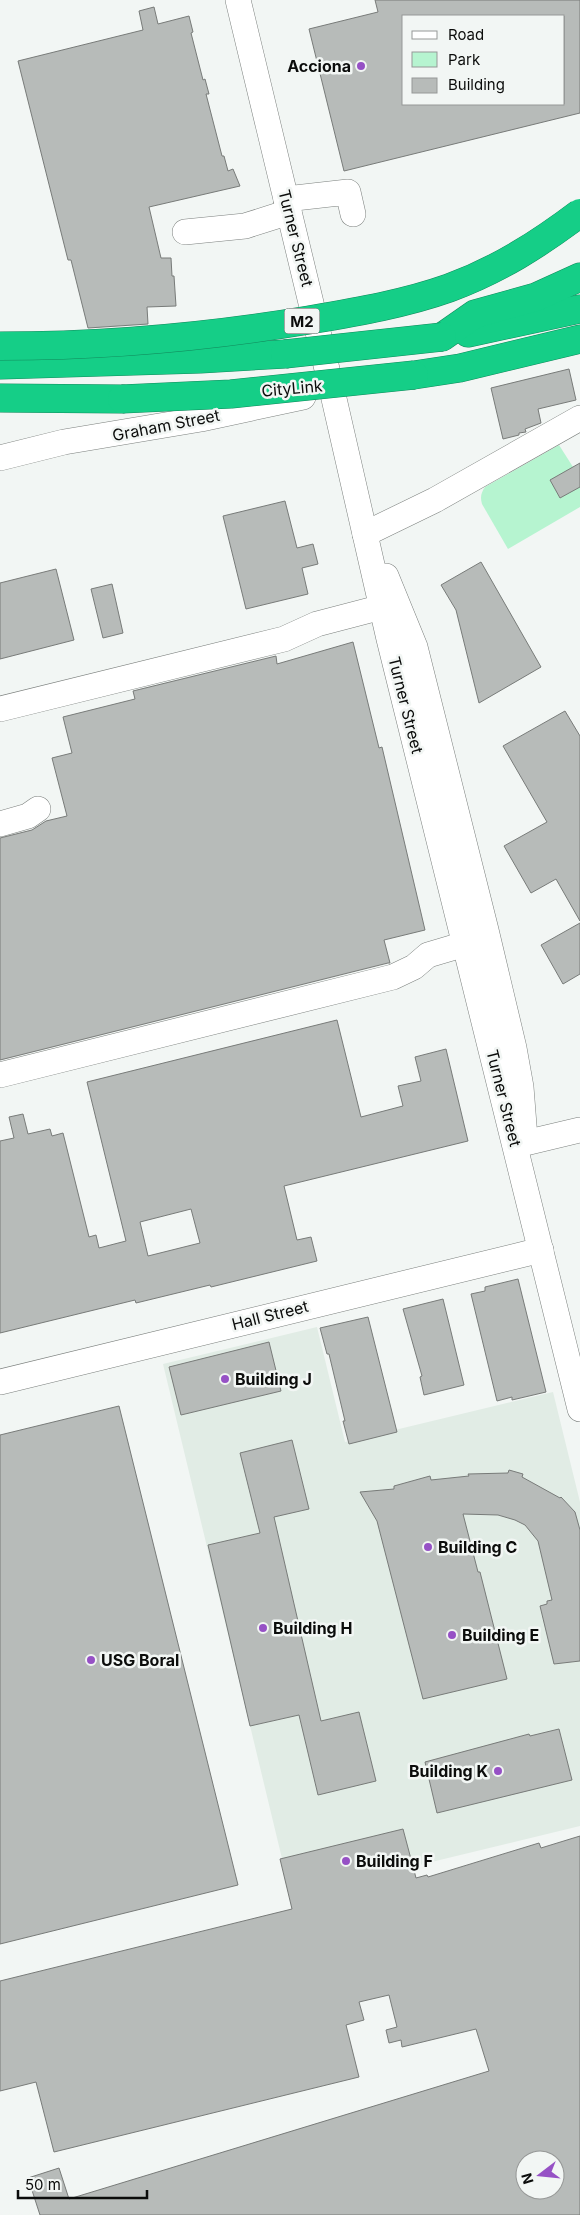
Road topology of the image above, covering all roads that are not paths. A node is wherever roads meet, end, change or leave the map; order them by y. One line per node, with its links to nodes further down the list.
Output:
1 (238, 0): 2 (street, Turner Street)
2 (288, 205): 4 (street); 5 (street); 12 (street, Turner Street)
3 (580, 213): 10 (highway, M2, bridge)
4 (353, 214)
5 (185, 232)
6 (580, 277): 8 (highway, M2)
7 (580, 309): 8 (highway, M2)
8 (442, 337): 11 (highway, M2, bridge)
9 (580, 339): 13 (highway, CityLink, bridge)
10 (0, 346)
11 (0, 365)
12 (332, 390): 15 (street, Graham Street); 16 (street, Turner Street)
13 (0, 398)
14 (580, 418): 16 (street)
15 (0, 458)
16 (365, 534): 17 (street, Turner Street); 24 (street)
17 (382, 608): 18 (street); 21 (street, Turner Street)
18 (0, 709)
19 (38, 809): 20 (street)
20 (0, 824)
21 (465, 944): 22 (street); 25 (street, Turner Street)
22 (0, 1074)
23 (580, 1130): 24 (street)
24 (525, 1143): 25 (street)
25 (526, 1187): 26 (street, Turner Street)
26 (541, 1250): 27 (street, Turner Street); 28 (street, Hall Street)
27 (572, 1343): 29 (street, Turner Street)
28 (0, 1382)
29 (580, 1409)

